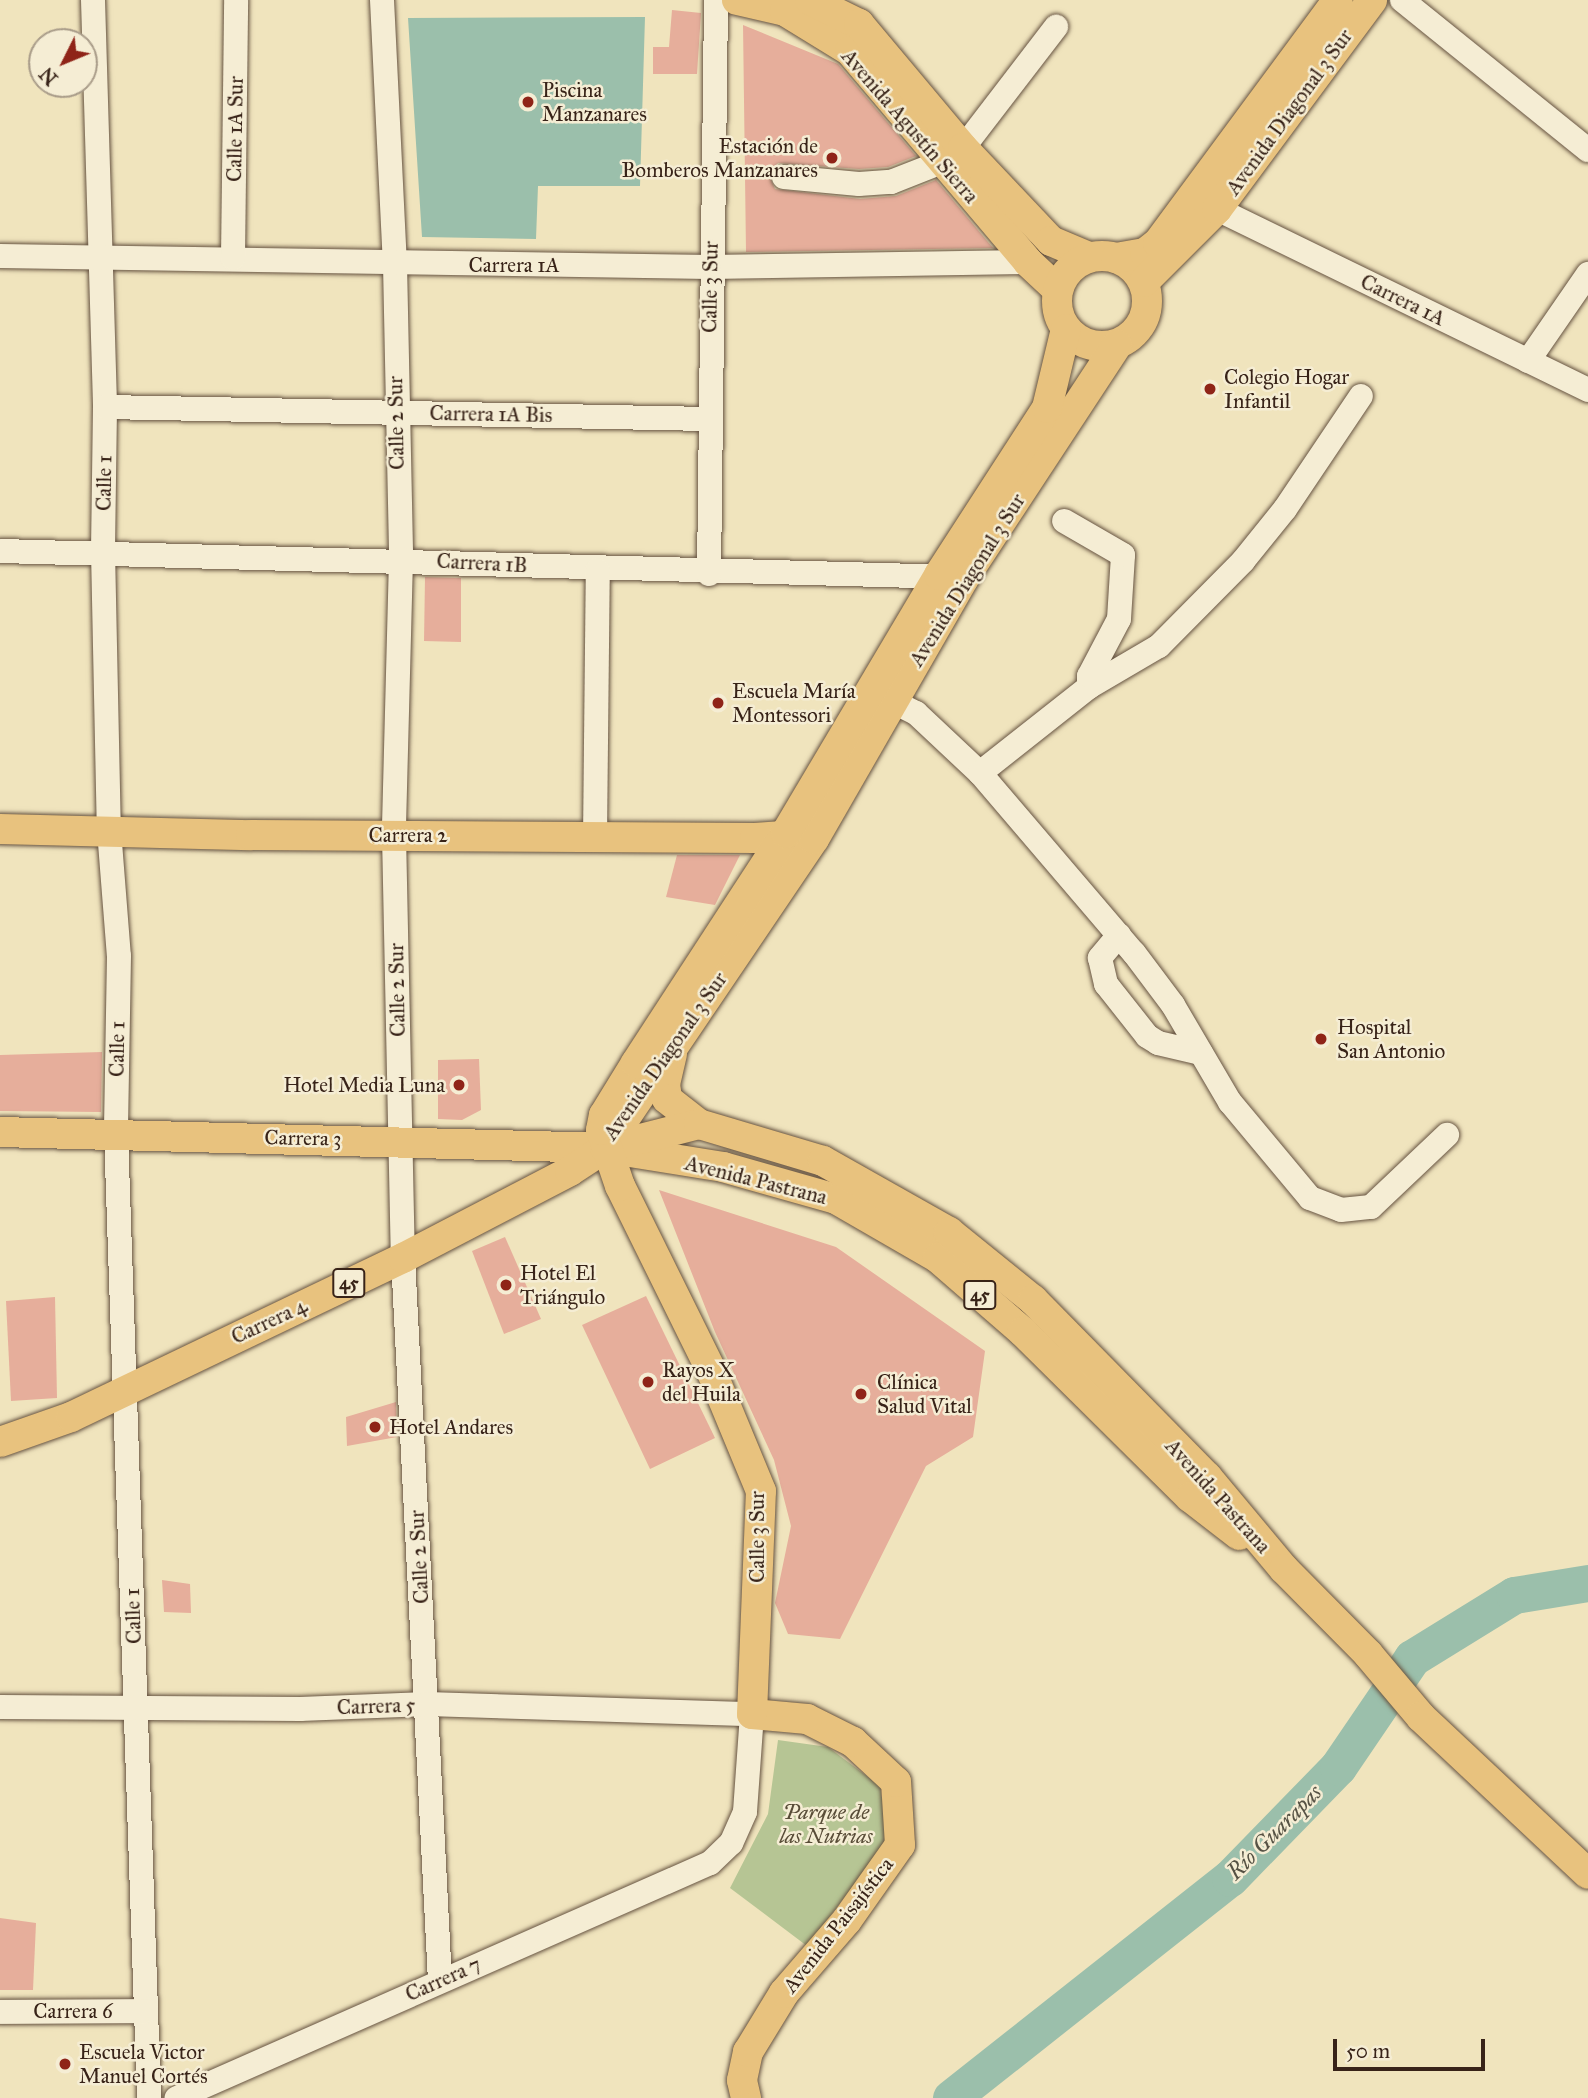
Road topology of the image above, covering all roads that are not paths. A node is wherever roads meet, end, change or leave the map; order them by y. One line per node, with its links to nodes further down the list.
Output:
1 (93, 0): 17 (street, Calle 1)
2 (236, 0): 18 (street, Calle 1A Sur)
3 (382, 0): 21 (street, Calle 2 Sur)
4 (716, 0): 22 (street, Calle 3 Sur)
5 (737, 0): 12 (main road, Avenida Agustín Sierra)
6 (810, 0): 12 (main road, Avenida Agustín Sierra)
7 (1338, 0): 19 (main road, Avenida Diagonal 3 Sur)
8 (1372, 0): 14 (main road, Avenida Diagonal 3 Sur)
9 (1402, 0): 11 (street)
10 (1056, 27): 12 (street)
11 (1588, 150)
12 (953, 155): 13 (street); 16 (main road, Avenida Agustín Sierra); 20 (main road, Avenida Agustín Sierra)
13 (784, 177)
14 (1217, 209): 24 (main road, Avenida Diagonal 3 Sur); 28 (street, Carrera 1A)
15 (0, 256): 17 (street, Carrera 1A)
16 (1086, 256): 19 (main road); 25 (main road)
17 (100, 258): 18 (street, Carrera 1A); 31 (street, Calle 1)
18 (233, 258): 21 (street, Carrera 1A)
19 (1116, 258): 24 (main road)
20 (1028, 262): 22 (street, Carrera 1A); 25 (main road, Avenida Agustín Sierra)
21 (395, 264): 22 (street, Carrera 1A); 32 (street, Calle 2 Sur)
22 (710, 267): 33 (street, Calle 3 Sur)
23 (1588, 274): 28 (street)
24 (1144, 282): 27 (main road)
25 (1058, 290): 26 (main road)
26 (1066, 329): 27 (main road); 40 (main road, Avenida Diagonal 3 Sur)
27 (1117, 345): 40 (main road, Avenida Diagonal 3 Sur)
28 (1528, 361): 29 (street, Carrera 1A)
29 (1588, 390)
30 (1361, 396): 41 (street)
31 (105, 407): 32 (street, Carrera 1A Bis); 36 (street, Calle 1)
32 (395, 412): 33 (street, Carrera 1A Bis); 37 (street, Calle 2 Sur)
33 (709, 419): 39 (street, Calle 3 Sur)
34 (1064, 521): 41 (street)
35 (0, 551): 36 (street, Carrera 1B)
36 (103, 551): 37 (street, Carrera 1B); 45 (street, Calle 1)
37 (401, 559): 38 (street, Carrera 1B); 46 (street, Calle 2 Sur)
38 (598, 570): 39 (street, Carrera 1B); 48 (street)
39 (709, 573): 40 (street, Carrera 1B)
40 (951, 577): 42 (main road, Avenida Diagonal 3 Sur)
41 (1089, 687): 43 (street)
42 (882, 696): 43 (street); 47 (main road, Avenida Diagonal 3 Sur)
43 (979, 773): 49 (street)
44 (0, 829): 45 (main road, Carrera 2)
45 (109, 830): 46 (main road, Carrera 2); 54 (street, Calle 1)
46 (394, 835): 48 (main road, Carrera 2); 56 (street, Calle 2 Sur)
47 (800, 836): 48 (main road, Carrera 2); 50 (main road, Avenida Diagonal 3 Sur); 57 (main road, Avenida Diagonal 3 Sur)
48 (595, 837)
49 (1119, 936): 51 (street); 51 (street)
50 (675, 1043): 52 (main road); 57 (main road, Avenida Diagonal 3 Sur / 45)
51 (1201, 1052): 55 (street)
52 (699, 1124): 57 (main road, Avenida Pastrana); 61 (main road, Avenida Pastrana)
53 (0, 1132): 54 (main road, Carrera 3)
54 (116, 1134): 56 (main road, Carrera 3); 59 (street, Calle 1)
55 (1447, 1135)
56 (400, 1140): 57 (main road, Carrera 3); 58 (street, Calle 2 Sur)
57 (605, 1148): 58 (main road, Carrera 4 / 45); 61 (main road, Avenida Pastrana / 45); 65 (main road, Calle 3 Sur)
58 (402, 1258): 59 (main road, Carrera 4 / 45); 62 (street, Calle 2 Sur)
59 (125, 1389): 60 (main road, Carrera 4 / 45); 64 (street, Calle 1)
60 (0, 1441)
61 (1284, 1569): 67 (main road, Avenida Pastrana / 45)
62 (427, 1704): 64 (street, Carrera 5); 65 (street, Carrera 5); 68 (street, Calle 2 Sur)
63 (0, 1707): 64 (street, Carrera 5)
64 (136, 1708): 69 (street, Calle 1)
65 (752, 1714): 66 (street, Calle 3 Sur); 73 (main road, Avenida Paisajística)
66 (710, 1863): 68 (street, Carrera 7)
67 (1588, 1874)
68 (440, 1980): 72 (street, Carrera 7)
69 (146, 2011): 70 (street, Carrera 6); 71 (street, Calle 1)
70 (0, 2012)
71 (149, 2098)
72 (177, 2098)
73 (746, 2098)

